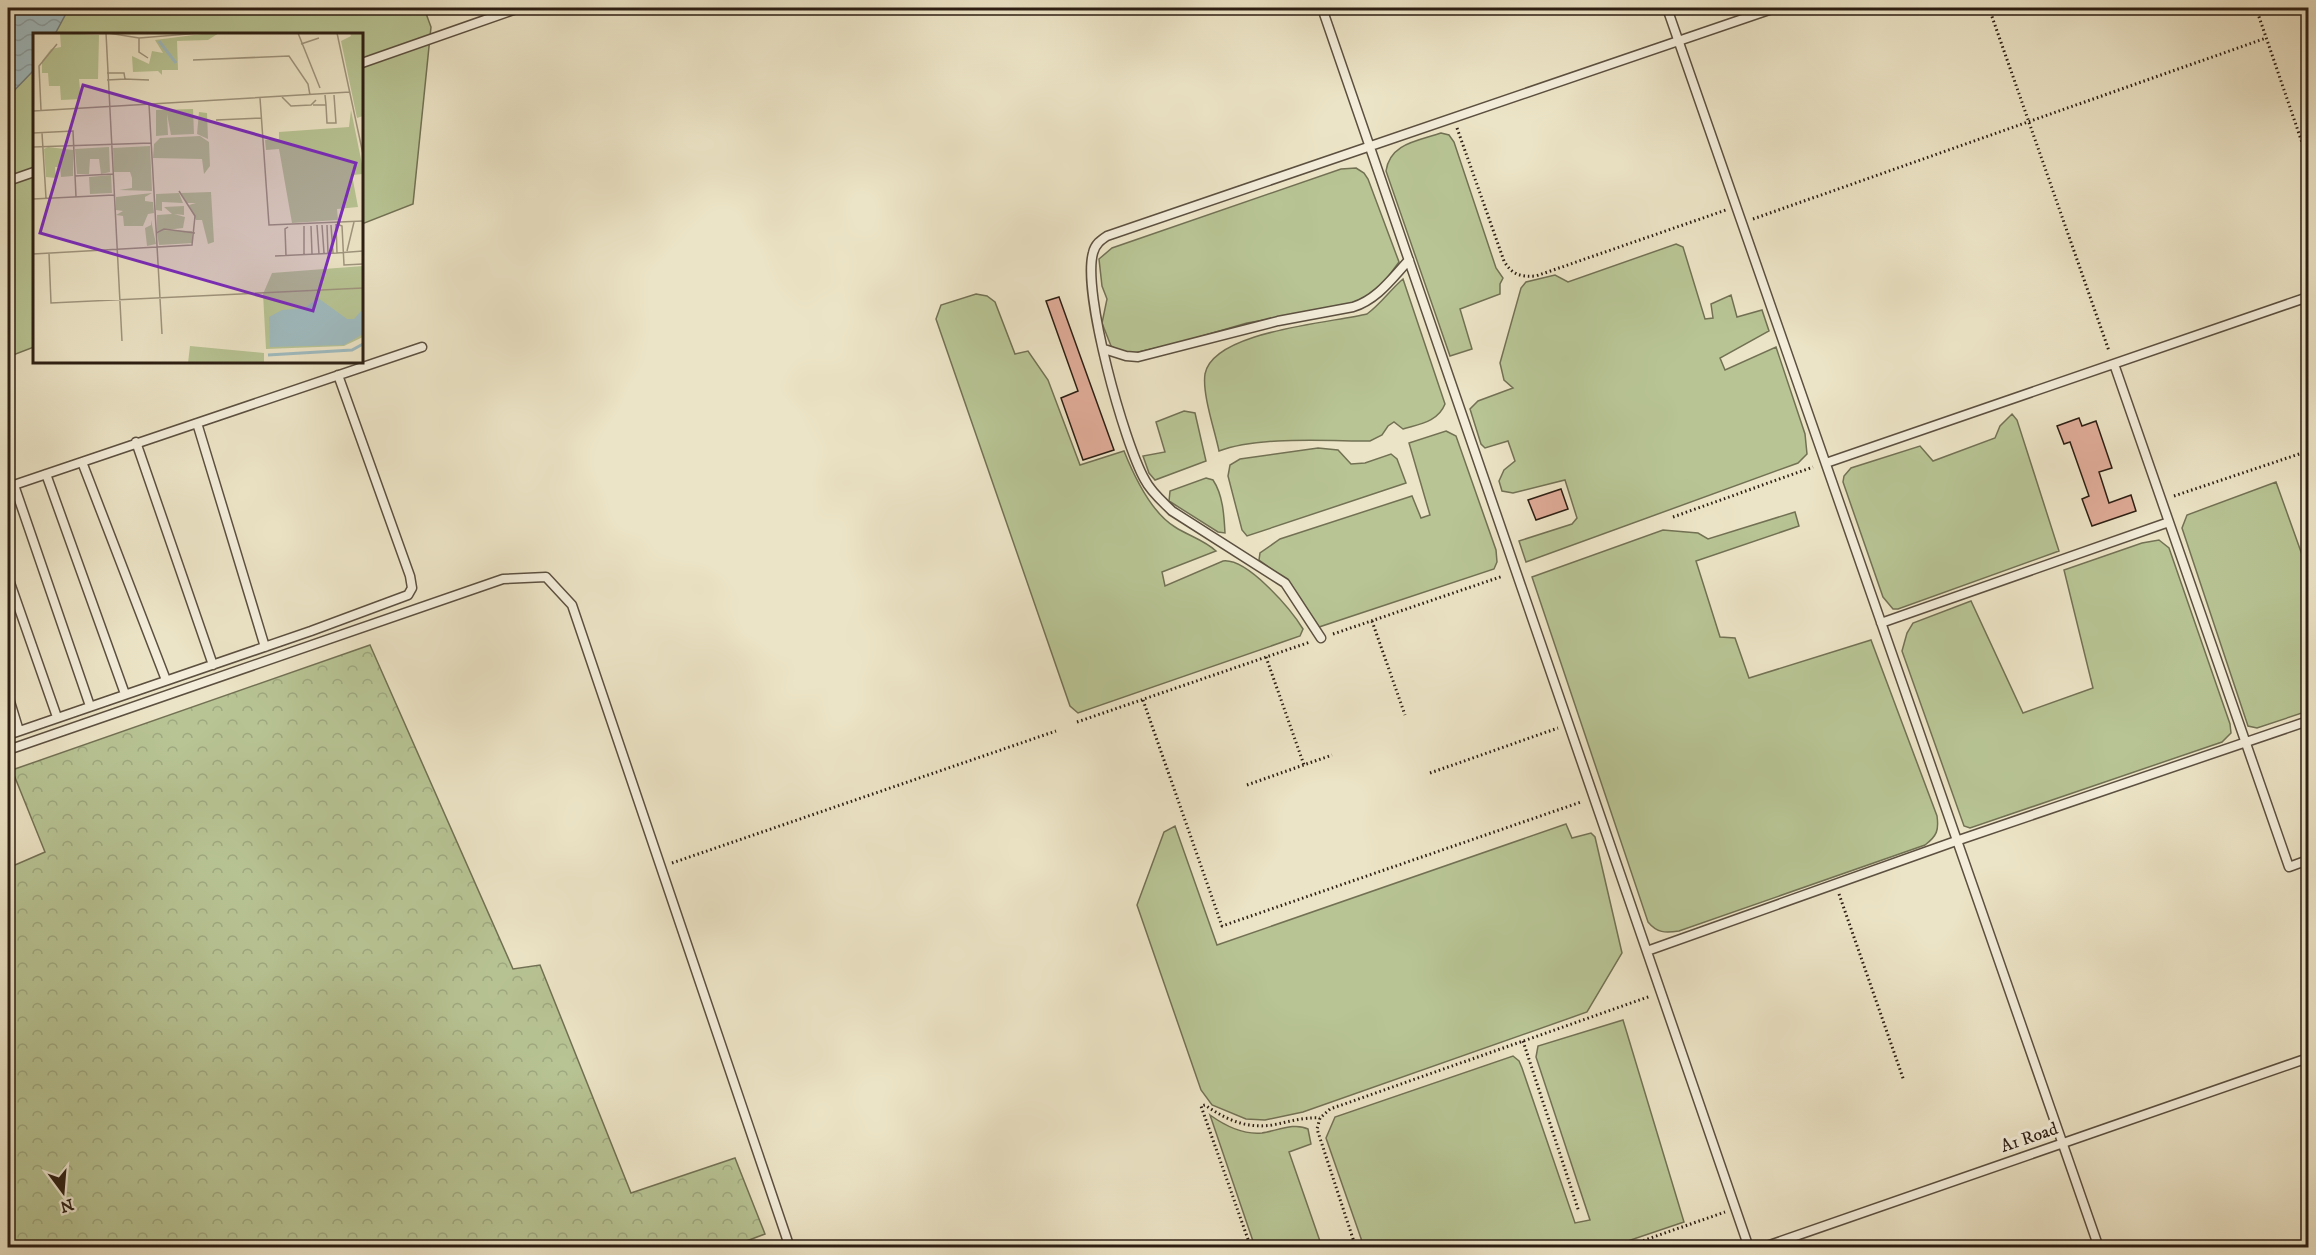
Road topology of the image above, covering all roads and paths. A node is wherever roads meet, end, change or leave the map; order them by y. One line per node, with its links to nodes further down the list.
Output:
1 (519, 8): 9 (lane)
2 (1322, 8): 12 (lane)
3 (1667, 8): 8 (lane)
4 (1775, 8): 8 (lane)
5 (1989, 8): 11 (path)
6 (2256, 8): 7 (path)
7 (2266, 38): 11 (path); 13 (path)
8 (1679, 41): 10 (lane); 16 (lane)
9 (363, 63)
10 (1454, 118): 12 (lane); 16 (path)
11 (2029, 122): 17 (path); 22 (path)
12 (1370, 147): 18 (lane); 21 (lane)
13 (2308, 160)
14 (33, 172): 15 (lane)
15 (8, 181)
16 (1736, 207): 17 (lane)
17 (1742, 223): 28 (lane)
18 (1409, 260): 21 (lane); 34 (lane)
19 (2308, 297): 22 (lane)
20 (422, 347): 23 (lane)
21 (1104, 349): 38 (lane)
22 (2114, 364): 28 (lane); 31 (lane)
23 (338, 375): 24 (lane); 39 (lane)
24 (197, 423): 25 (lane); 39 (lane)
25 (136, 442): 27 (lane); 41 (lane)
26 (2308, 451): 31 (path)
27 (82, 462): 29 (lane); 42 (lane)
28 (1826, 463): 32 (path); 37 (lane)
29 (46, 474): 30 (lane); 43 (lane)
30 (11, 486): 46 (lane)
31 (2161, 500): 33 (lane)
32 (1673, 517)
33 (2169, 522): 37 (lane); 55 (lane)
34 (1516, 571): 36 (path); 51 (lane)
35 (8, 577): 48 (lane)
36 (1372, 621): 38 (path); 47 (path)
37 (1881, 623): 62 (lane)
38 (1321, 638): 40 (path)
39 (266, 646): 41 (lane)
40 (1266, 657): 45 (path); 58 (path)
41 (213, 665): 42 (lane)
42 (166, 680): 43 (lane)
43 (125, 694): 46 (lane)
44 (8, 696): 52 (lane)
45 (1143, 700): 50 (path); 61 (path)
46 (90, 706): 48 (lane)
47 (1405, 715)
48 (57, 717): 52 (lane)
49 (2308, 721): 55 (lane)
50 (1077, 722)
51 (1569, 725): 59 (path); 61 (lane)
52 (19, 731): 54 (lane)
53 (1056, 731): 64 (path)
54 (8, 735)
55 (2245, 742): 62 (lane); 63 (lane)
56 (8, 750): 64 (lane)
57 (1332, 754): 58 (path)
58 (1304, 765): 60 (path)
59 (1430, 773)
60 (1247, 785)
61 (1594, 798): 66 (lane)
62 (1956, 841): 65 (lane); 72 (lane)
63 (2308, 860)
64 (661, 867): 75 (lane)
65 (1836, 884): 66 (lane); 70 (path)
66 (1647, 951): 67 (lane)
67 (1661, 993): 68 (path); 73 (lane)
68 (1523, 1041): 71 (path); 74 (path)
69 (2308, 1058): 72 (lane, A1 Road)
70 (1904, 1081)
71 (1320, 1118): 76 (path); 77 (path)
72 (2063, 1142): 80 (lane, A1 Road); 81 (lane)
73 (1735, 1208): 78 (path); 79 (lane)
74 (1579, 1212)
75 (790, 1248)
76 (1251, 1248)
77 (1356, 1248)
78 (1622, 1248)
79 (1749, 1248)
80 (1761, 1248)
81 (2098, 1248)

